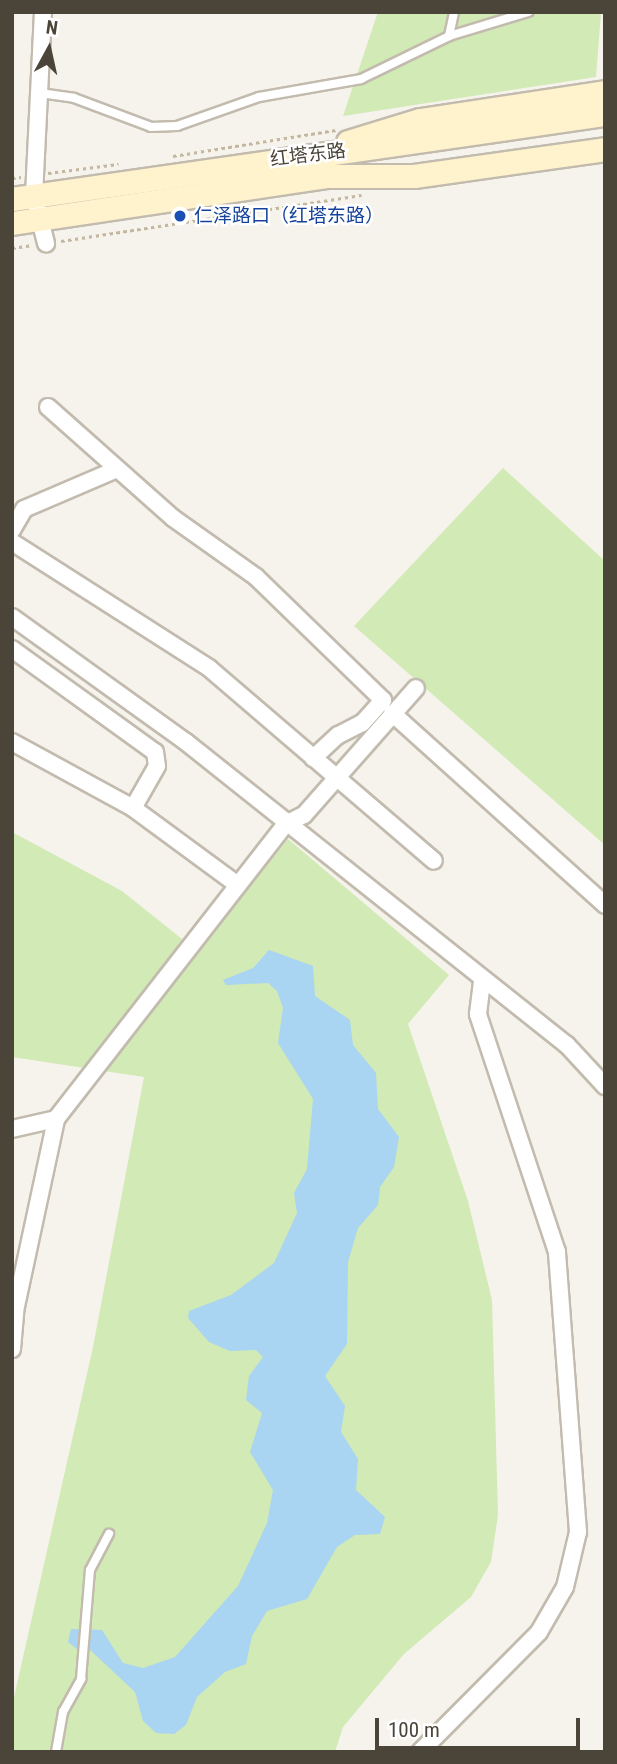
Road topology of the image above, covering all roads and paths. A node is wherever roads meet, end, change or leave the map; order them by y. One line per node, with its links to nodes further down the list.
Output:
1 (43, 12): 6 (street)
2 (454, 12): 4 (lane)
3 (528, 12): 4 (lane)
4 (449, 36): 6 (lane)
5 (605, 92): 8 (main road)
6 (40, 93): 14 (street)
7 (605, 114): 10 (main road, 红塔东路)
8 (358, 137): 10 (main road); 11 (path)
9 (605, 149): 16 (main road, 红塔东路)
10 (334, 150): 14 (main road, 红塔东路)
11 (167, 157)
12 (127, 163): 14 (path)
13 (12, 178): 14 (path)
14 (27, 190): 16 (street)
15 (368, 194): 18 (path)
16 (40, 219): 17 (main road, 红塔东路); 18 (street)
17 (12, 223)
18 (46, 243): 19 (path)
19 (12, 248)
20 (48, 407): 21 (street)
21 (115, 470): 22 (street); 29 (street)
22 (12, 530)
23 (12, 542): 29 (street)
24 (12, 617): 32 (street)
25 (12, 649): 31 (street)
26 (416, 688): 27 (street)
27 (392, 713): 30 (street); 35 (street)
28 (12, 742): 31 (street)
29 (313, 758): 30 (street)
30 (336, 778): 32 (street); 33 (street)
31 (133, 808): 34 (street)
32 (286, 824): 34 (street); 36 (street)
33 (435, 860)
34 (238, 885): 38 (street)
35 (605, 905)
36 (482, 982): 37 (street); 43 (street)
37 (605, 1086)
38 (56, 1119): 39 (street); 40 (street)
39 (12, 1129)
40 (12, 1349)
41 (109, 1534): 42 (lane)
42 (56, 1752)
43 (420, 1752)

